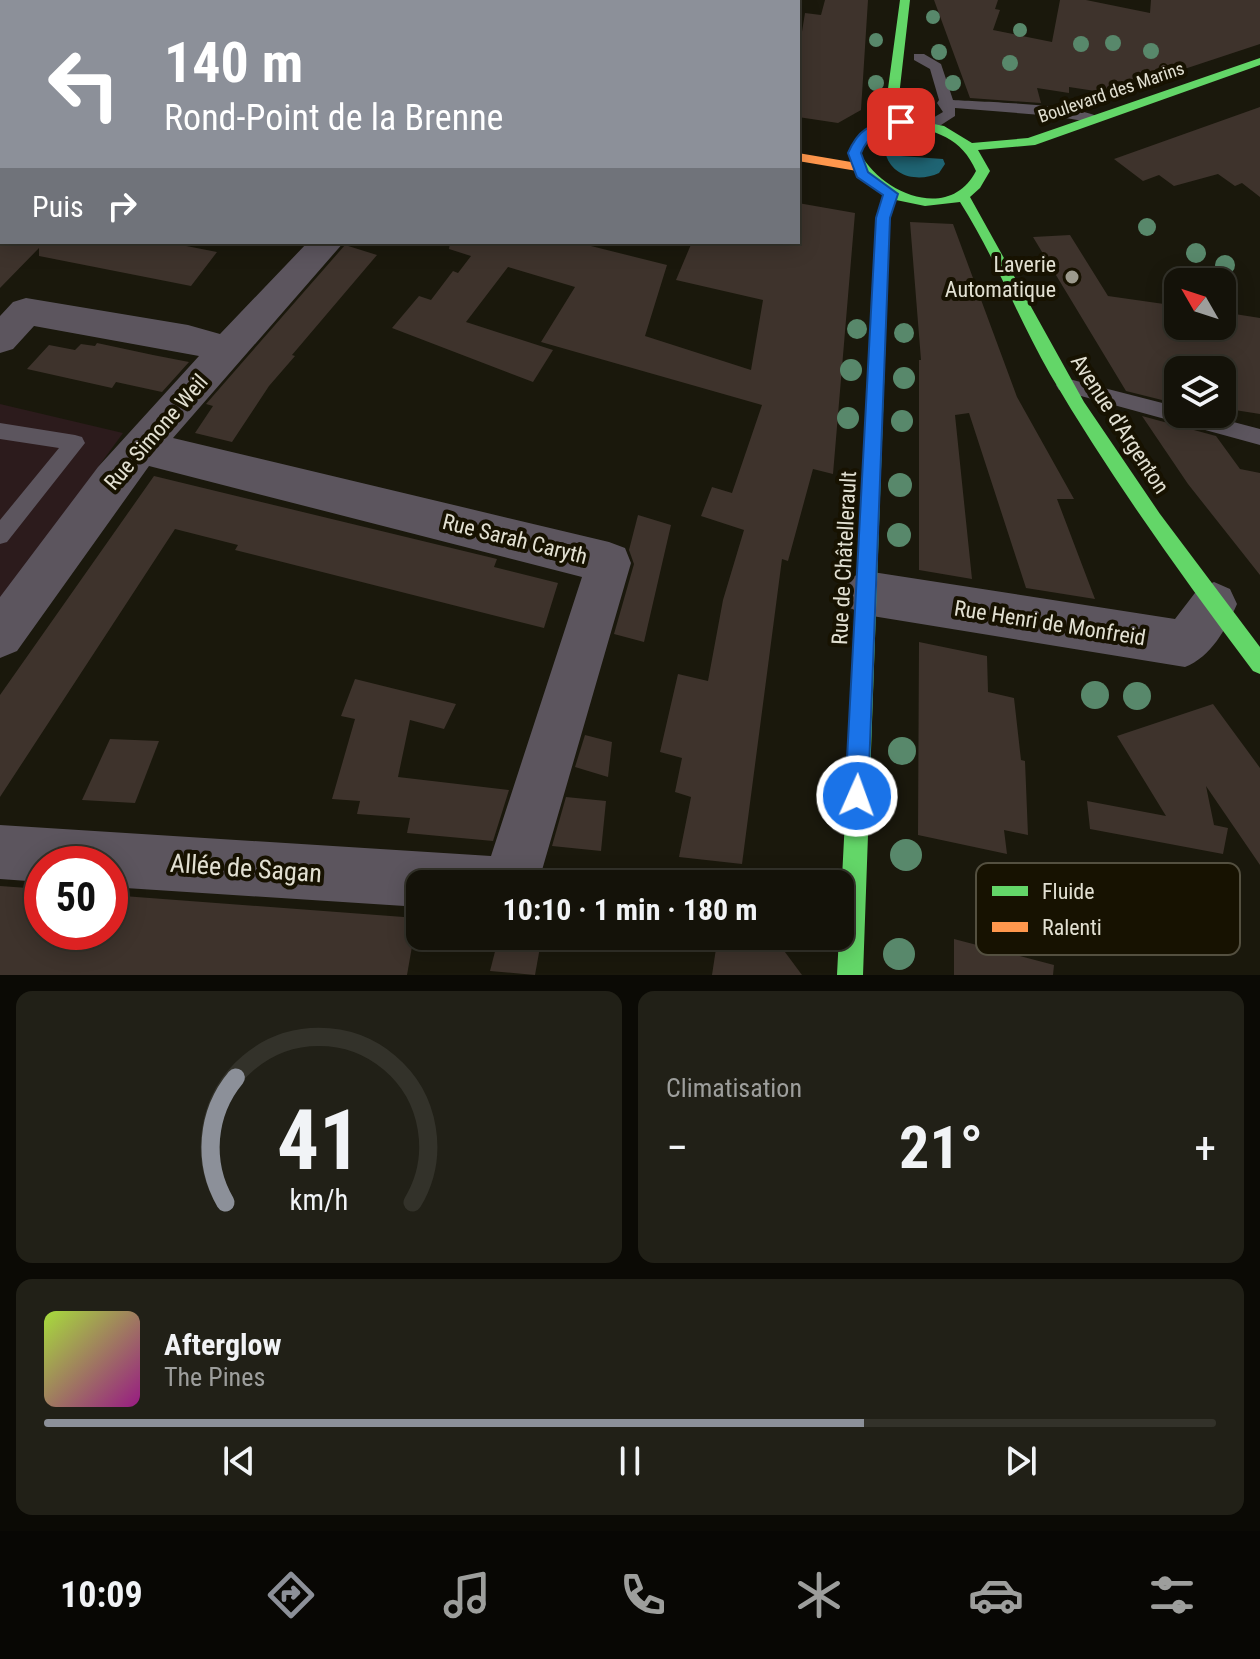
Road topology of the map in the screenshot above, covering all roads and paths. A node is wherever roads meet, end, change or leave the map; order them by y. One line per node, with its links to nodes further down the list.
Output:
1 (905, 0): 2 (main road)
2 (906, 24): 3 (main road); 7 (main road)
3 (919, 57): 5 (lane); 8 (main road)
4 (1260, 61): 6 (main road, Boulevard des Marins)
5 (944, 103): 6 (lane); 8 (lane)
6 (1095, 119): 11 (main road, Boulevard des Marins)
7 (883, 125): 8 (main road); 9 (main road)
8 (938, 125): 11 (main road)
9 (856, 144): 10 (main road); 13 (main road)
10 (800, 146)
11 (972, 147): 15 (main road)
12 (800, 157): 13 (main road)
13 (857, 167): 14 (main road)
14 (891, 194): 15 (main road); 24 (main road, Rue de Châtellerault)
15 (963, 196): 19 (main road, Avenue d'Argenton)
16 (325, 244): 18 (street, Rue Simone Weil)
17 (0, 339): 18 (street)
18 (228, 350): 22 (street, Rue Simone Weil)
19 (1065, 385): 21 (lane); 25 (main road, Avenue d'Argenton)
20 (0, 431): 23 (lane)
21 (1260, 437)
22 (140, 447): 26 (street, Rue Simone Weil); 29 (street, Rue Sarah Caryth)
23 (0, 535)
24 (866, 593): 25 (street, Rue Henri de Monfreid); 30 (main road, Rue de Châtellerault)
25 (1214, 604): 27 (main road, Avenue d'Argenton)
26 (0, 635)
27 (1260, 664)
28 (0, 852): 31 (street, Allée de Sagan)
29 (514, 870)
30 (849, 870)
31 (406, 878)
32 (848, 950): 33 (main road, Rue de Châtellerault)
33 (850, 975)

